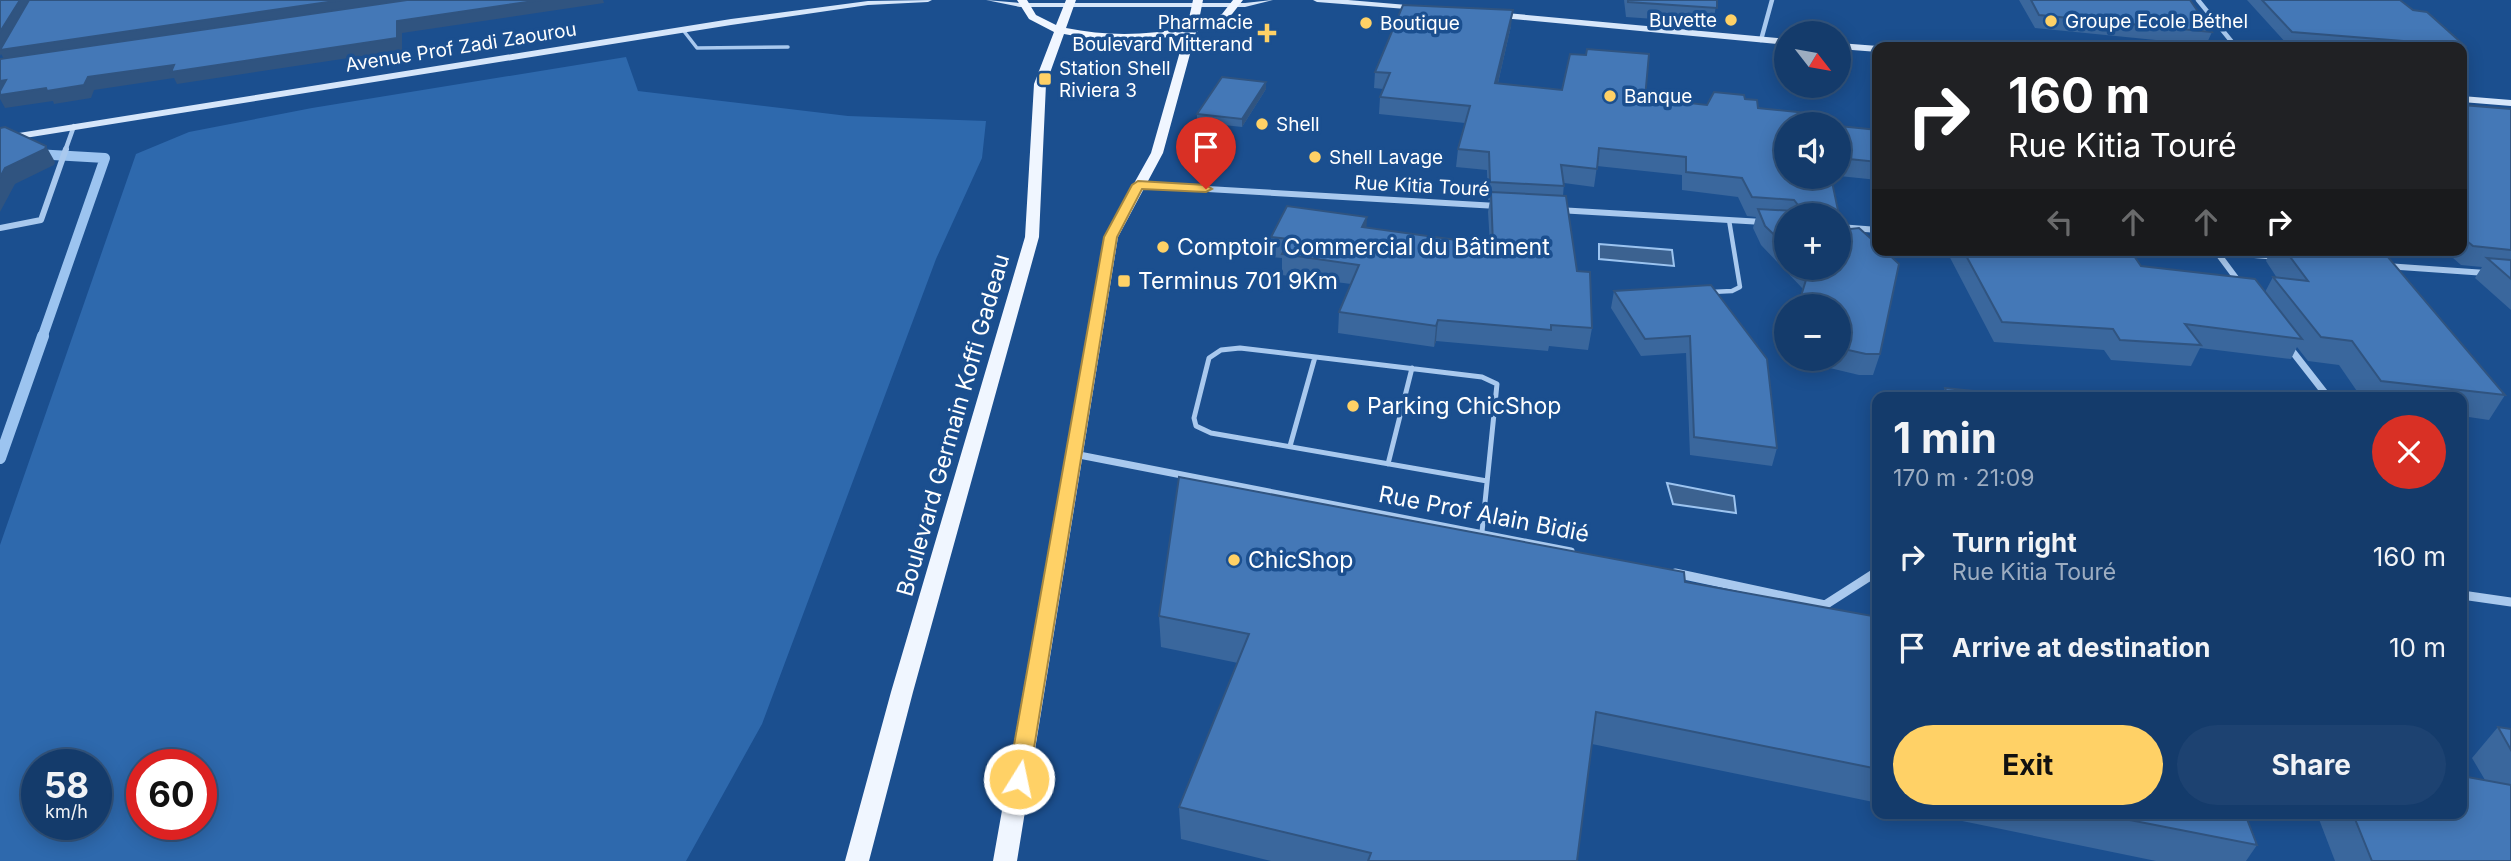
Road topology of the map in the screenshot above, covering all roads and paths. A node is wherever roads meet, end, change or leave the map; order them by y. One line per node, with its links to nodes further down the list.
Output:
1 (928, 0): 13 (main road, Avenue Prof Zadi Zaourou)
2 (990, 0): 7 (main road)
3 (1269, 0): 10 (main road)
4 (1317, 0): 11 (main road)
5 (1772, 0): 16 (street)
6 (2198, 0): 18 (street)
7 (1023, 3): 8 (main road); 15 (main road)
8 (1070, 3): 9 (main road); 15 (main road, Boulevard Germain Koffi Gadeau)
9 (1197, 3): 10 (main road); 14 (main road)
10 (1237, 3): 14 (main road)
11 (1430, 9)
12 (1485, 14): 16 (main road)
13 (683, 30): 19 (lane); 24 (main road, Avenue Prof Zadi Zaourou)
14 (1191, 30): 15 (main road); 26 (main road)
15 (1059, 31): 55 (main road, Boulevard Germain Koffi Gadeau)
16 (1760, 40): 17 (main road)
17 (1774, 41)
18 (2232, 42)
19 (788, 47)
20 (1852, 47): 21 (main road)
21 (1872, 49)
22 (2467, 99): 23 (main road)
23 (2511, 103)
24 (74, 127): 25 (main road, Avenue Prof Zadi Zaourou); 31 (street)
25 (0, 139)
26 (1138, 185): 27 (street, Rue Kitia Touré); 46 (main road)
27 (1511, 207)
28 (1552, 209): 29 (street)
29 (1729, 220): 30 (street); 39 (lane)
30 (1774, 223)
31 (0, 228)
32 (1851, 228): 33 (street)
33 (1872, 230)
34 (2220, 256): 40 (street)
35 (2270, 256): 36 (street)
36 (2281, 257)
37 (2373, 265): 38 (street)
38 (2497, 274)
39 (1706, 292)
40 (2248, 293)
41 (2280, 335): 44 (street)
42 (1315, 357): 43 (lane); 45 (lane); 45 (lane)
43 (1412, 368): 47 (lane); 48 (lane)
44 (2324, 392)
45 (1290, 446): 47 (lane)
46 (1073, 453): 49 (street, Rue Prof Alain Bidié); 56 (main road)
47 (1388, 464): 48 (lane)
48 (1487, 481): 49 (lane)
49 (1482, 532): 50 (street, Rue Prof Alain Bidié)
50 (1587, 555)
51 (1667, 572): 52 (street)
52 (1872, 575)
53 (2467, 596): 54 (street)
54 (2511, 602)
55 (857, 861)
56 (1005, 861)

